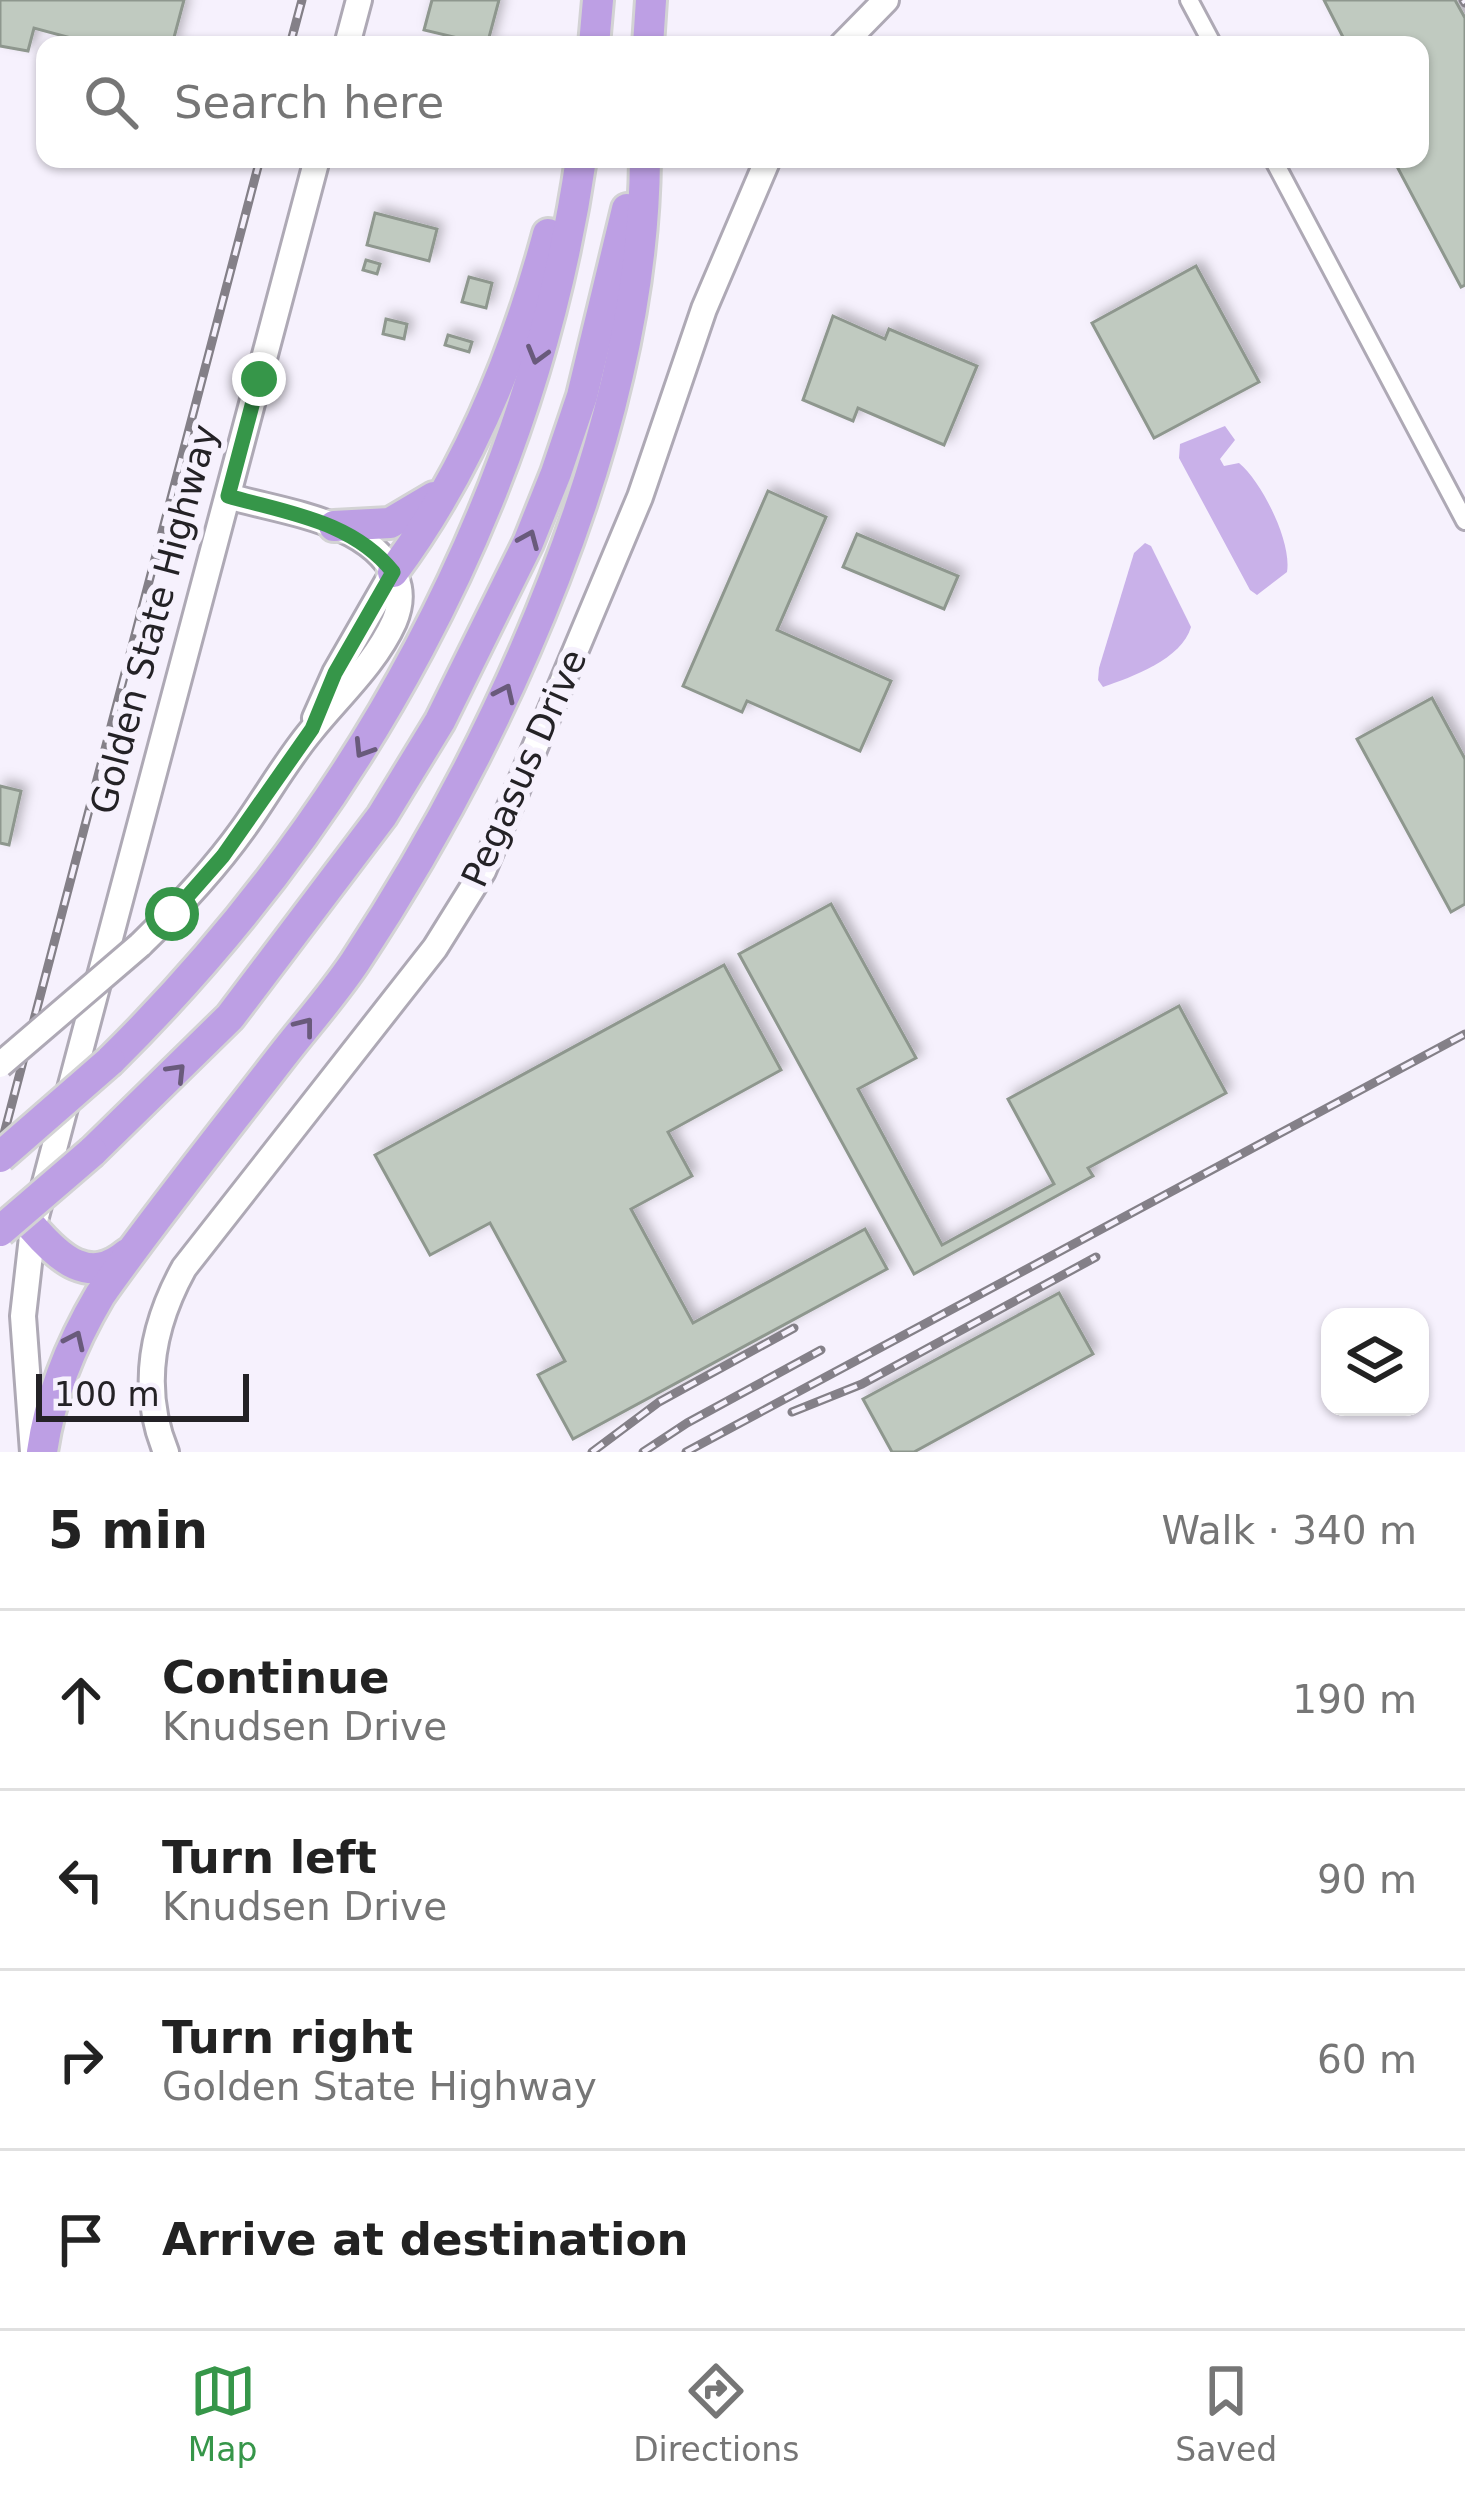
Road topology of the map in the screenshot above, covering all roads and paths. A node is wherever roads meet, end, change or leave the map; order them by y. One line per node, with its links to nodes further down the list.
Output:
1 (358, 0): 6 (street)
2 (598, 0): 7 (highway)
3 (651, 0): 8 (highway)
4 (886, 0): 9 (street)
5 (1189, 0): 10 (street)
6 (349, 36)
7 (595, 36)
8 (649, 36)
9 (851, 36)
10 (1208, 36)
11 (315, 168): 19 (street, Golden State Highway)
12 (567, 168): 18 (highway)
13 (579, 168): 24 (highway, one-way to 24, bridge)
14 (633, 168): 26 (highway, one-way to 14, bridge)
15 (645, 168): 27 (highway, one-way to 15)
16 (764, 168): 29 (street, Pegasus Drive)
17 (1278, 168): 20 (street)
18 (443, 490): 21 (highway); 22 (highway)
19 (228, 496): 21 (street); 25 (street, Golden State Highway)
20 (1465, 521)
21 (334, 526): 22 (street)
22 (393, 572): 23 (street, bridge)
23 (0, 1066)
24 (0, 1157)
25 (33, 1228): 27 (highway); 28 (street, Golden State Highway)
26 (0, 1231)
27 (133, 1250): 28 (highway, one-way to 27)
28 (37, 1452)
29 (166, 1452)

